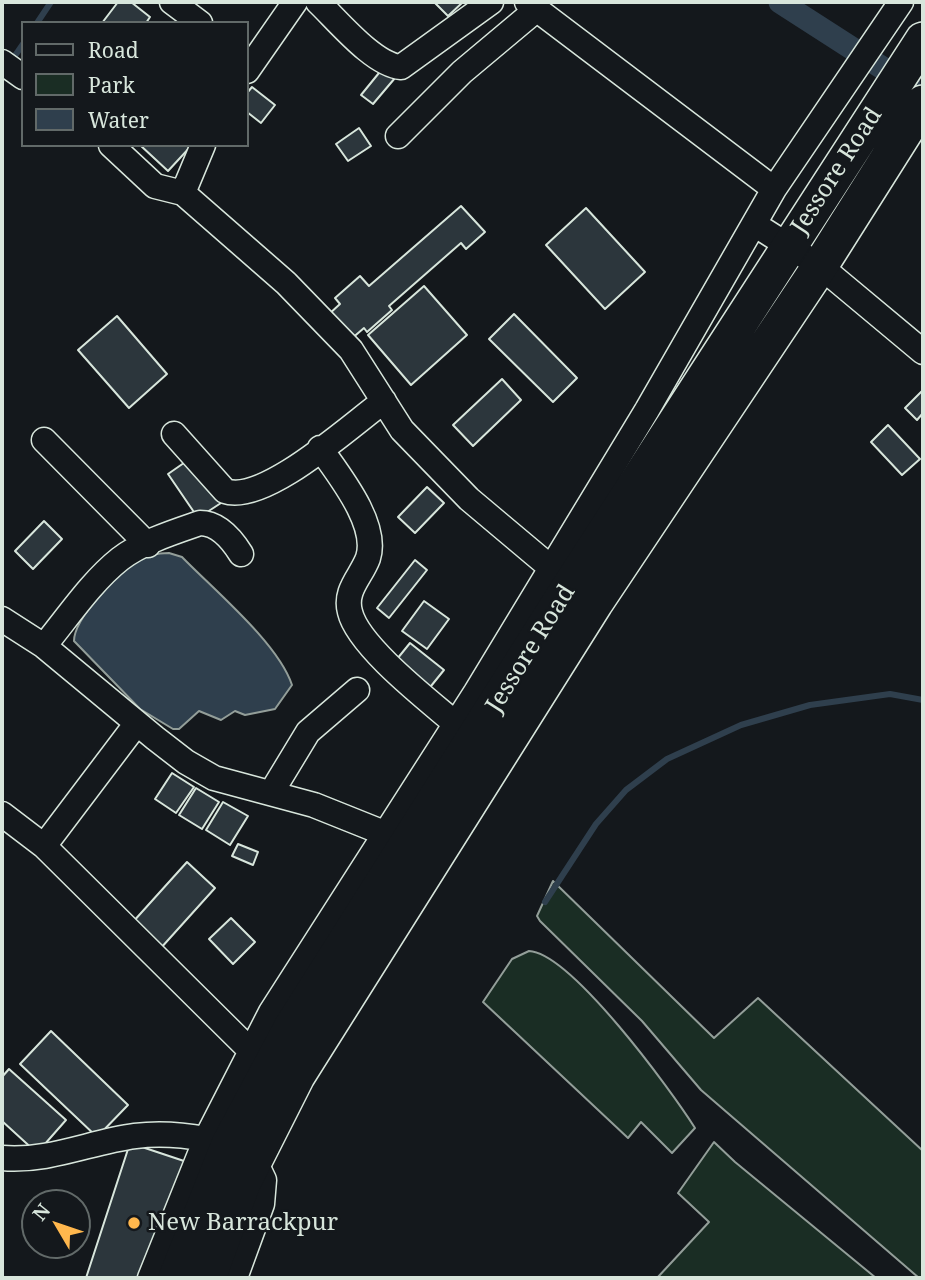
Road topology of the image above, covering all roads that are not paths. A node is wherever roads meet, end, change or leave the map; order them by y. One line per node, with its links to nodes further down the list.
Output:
1 (172, 2): 7 (street)
2 (295, 2): 10 (street)
3 (318, 2): 4 (street)
4 (491, 2)
5 (901, 2): 16 (street)
6 (531, 6): 13 (street); 16 (street)
7 (197, 21)
8 (923, 40): 19 (highway, Jessore Road)
9 (2, 62): 11 (street)
10 (248, 65)
11 (21, 76)
12 (923, 103): 20 (highway)
13 (398, 136)
14 (113, 147): 17 (street)
15 (202, 147): 17 (street)
16 (774, 189): 18 (street)
17 (183, 193): 22 (street)
18 (754, 224): 19 (street); 28 (street)
19 (787, 247): 20 (street); 28 (highway, Jessore Road)
20 (820, 266): 21 (street); 28 (highway)
21 (923, 352)
22 (384, 401): 25 (street); 28 (street)
23 (174, 434): 25 (street)
24 (44, 440): 26 (street)
25 (320, 448): 33 (street)
26 (148, 545): 27 (street); 30 (street)
27 (241, 554)
28 (572, 585): 33 (street); 36 (highway, Jessore Road); 41 (highway)
29 (2, 619): 30 (street)
30 (44, 646): 32 (street)
31 (357, 690): 34 (street)
32 (137, 723): 34 (street); 37 (street)
33 (456, 724): 36 (street)
34 (271, 793): 36 (street)
35 (2, 814): 37 (street)
36 (397, 839): 38 (highway, Jessore Road)
37 (44, 846): 38 (street)
38 (259, 1059): 39 (street); 43 (highway, Jessore Road)
39 (206, 1139): 40 (street); 42 (street)
40 (2, 1158)
41 (254, 1159): 44 (highway); 45 (street)
42 (150, 1278)
43 (176, 1278)
44 (208, 1278)
45 (235, 1278)

